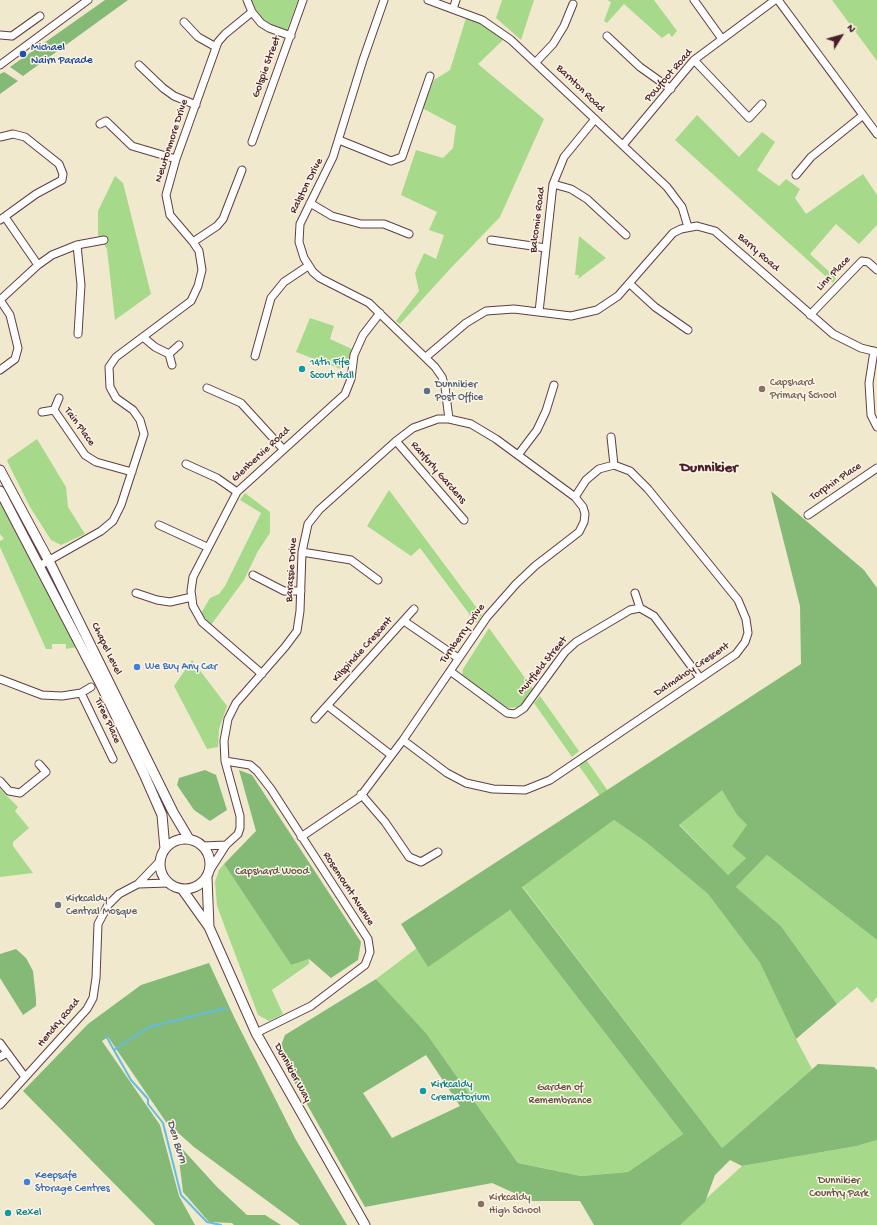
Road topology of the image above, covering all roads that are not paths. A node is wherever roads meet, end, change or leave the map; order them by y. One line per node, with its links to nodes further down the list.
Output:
1 (247, 0): 11 (street)
2 (303, 0): 15 (street, Golspie Street)
3 (384, 0): 32 (street, Ralston Drive)
4 (428, 0): 10 (street, Barnton Road)
5 (456, 0): 10 (street)
6 (694, 0): 17 (street)
7 (776, 0): 17 (street, Powfoot Road); 27 (street)
8 (85, 1): 21 (street)
9 (573, 4): 20 (street)
10 (453, 9): 20 (street, Barnton Road)
11 (252, 12): 15 (street); 18 (street, Newtonmore Drive)
12 (40, 16): 14 (street)
13 (184, 22): 18 (street)
14 (0, 35)
15 (291, 36): 33 (street, Golspie Street)
16 (607, 36): 24 (street)
17 (722, 39): 19 (street, Powfoot Road)
18 (216, 47): 26 (street, Newtonmore Drive)
19 (694, 60): 24 (street, Powfoot Road); 25 (street)
20 (536, 62): 28 (street, Barnton Road)
21 (1, 63)
22 (139, 65): 26 (street)
23 (430, 76): 32 (street)
24 (672, 89): 34 (street, Powfoot Road)
25 (762, 104)
26 (196, 105): 35 (street, Newtonmore Drive)
27 (862, 116): 30 (street); 37 (street)
28 (595, 119): 34 (street, Barnton Road); 38 (street, Balcomie Road)
29 (105, 120): 35 (street)
30 (877, 134)
31 (0, 137): 40 (street)
32 (339, 140): 39 (street, Ralston Drive)
33 (252, 142)
34 (623, 145): 41 (street, Barnton Road)
35 (176, 159): 46 (street, Newtonmore Drive)
36 (242, 170): 46 (street)
37 (796, 175)
38 (553, 184): 43 (street); 48 (street, Balcomie Road)
39 (310, 203): 42 (street); 50 (street, Ralston Drive)
40 (2, 218): 49 (street)
41 (688, 227): 52 (street); 56 (street, Barry Road)
42 (409, 234)
43 (626, 235)
44 (104, 240): 47 (street)
45 (491, 240): 48 (street)
46 (193, 242): 59 (street, Newtonmore Drive)
47 (77, 245): 49 (street); 58 (street)
48 (546, 248): 54 (street, Balcomie Road)
49 (38, 265): 53 (street)
50 (308, 266): 55 (street, Ralston Drive); 63 (street)
51 (877, 270): 56 (street, Linn Place)
52 (630, 284): 54 (street); 57 (street)
53 (0, 300): 66 (street)
54 (539, 312): 64 (street)
55 (380, 313): 64 (street, Ralston Drive); 76 (street, Glenbervie Road)
56 (810, 315): 61 (street, Barry Road)
57 (688, 330)
58 (78, 334)
59 (143, 337): 62 (street); 82 (street, Newtonmore Drive)
60 (179, 345): 62 (street)
61 (876, 351): 73 (street)
62 (169, 354): 65 (street)
63 (255, 356)
64 (426, 357): 72 (street, Ralston Drive)
65 (172, 365)
66 (0, 370)
67 (554, 385): 77 (street)
68 (207, 388): 76 (street)
69 (59, 398): 70 (street, Tain Place)
70 (54, 410): 71 (street, Tain Place); 82 (street, Tain Place)
71 (42, 412)
72 (449, 419): 75 (street, Barassie Drive); 77 (street, Barassie Drive)
73 (877, 427)
74 (610, 437): 79 (street)
75 (396, 441): 87 (street, Ranfurly Gardens); 90 (street, Barassie Drive)
76 (283, 449): 84 (street, Glenbervie Road)
77 (518, 455): 85 (street, Turnberry Drive)
78 (186, 464): 84 (street)
79 (614, 465): 85 (street); 105 (street, Dalmahoy Crescent)
80 (877, 468): 86 (street, Torphin Place)
81 (0, 470): 91 (main road, Chapel Level)
82 (132, 472): 91 (street, Newtonmore Drive)
83 (0, 491): 92 (main road, Chapel Level)
84 (237, 492): 89 (street, Glenbervie Road)
85 (575, 497): 102 (street, Turnberry Drive)
86 (808, 515)
87 (464, 520)
88 (159, 525): 89 (street)
89 (207, 547): 98 (street, Glenbervie Road)
90 (302, 552): 94 (street); 95 (street, Barassie Drive)
91 (49, 561): 92 (street, Newtonmore Drive); 119 (main road, Chapel Level)
92 (39, 566): 122 (main road, Chapel Level)
93 (253, 575): 95 (street)
94 (378, 580)
95 (301, 591): 104 (street, Barassie Drive)
96 (136, 593): 98 (street)
97 (635, 593): 99 (street)
98 (192, 597): 104 (street, Glenbervie Road)
99 (640, 608): 103 (street, Muirfield Street); 105 (street)
100 (414, 609): 101 (street, Kilspindie Crescent)
101 (404, 621): 102 (street); 109 (street, Kilspindie Crescent)
102 (458, 658): 103 (street, Turnberry Drive)
103 (450, 671): 111 (street, Turnberry Drive)
104 (262, 674): 114 (street, Barassie Drive)
105 (700, 678): 111 (street, Dalmahoy Crescent)
106 (0, 679): 108 (street, Tiree Place)
107 (91, 687): 108 (street, Tiree Place)
108 (81, 692): 113 (street, Tiree Place)
109 (328, 706): 110 (street, Kilspindie Crescent); 112 (street)
110 (315, 719)
111 (403, 740): 112 (street, Turnberry Drive)
112 (391, 755): 117 (street, Turnberry Drive)
113 (112, 759)
114 (225, 761): 118 (street, Rosemount Avenue); 120 (street, Barassie Drive)
115 (39, 764): 116 (street)
116 (0, 782)
117 (361, 794): 118 (street, Turnberry Drive); 123 (street)
118 (301, 837): 130 (street, Rosemount Avenue)
119 (189, 839): 121 (main road); 122 (main road)
120 (226, 845): 121 (street); 125 (street, Barassie Drive)
121 (203, 846): 125 (main road)
122 (165, 849): 124 (main road)
123 (438, 852)
124 (160, 861): 126 (main road); 127 (street, Hendry Road)
125 (208, 874): 128 (main road); 129 (main road, Dunnikier Way)
126 (168, 883): 127 (street, Hendry Road); 128 (main road)
127 (138, 884): 134 (street, Hendry Road)
128 (182, 889): 129 (main road, Dunnikier Way)
129 (209, 927): 130 (main road, Dunnikier Way)
130 (256, 1033): 136 (main road, Dunnikier Way)
131 (0, 1043): 132 (street)
132 (7, 1052): 133 (street); 134 (street)
133 (0, 1057)
134 (25, 1077): 135 (street, Hendry Road)
135 (0, 1105)
136 (365, 1225)

